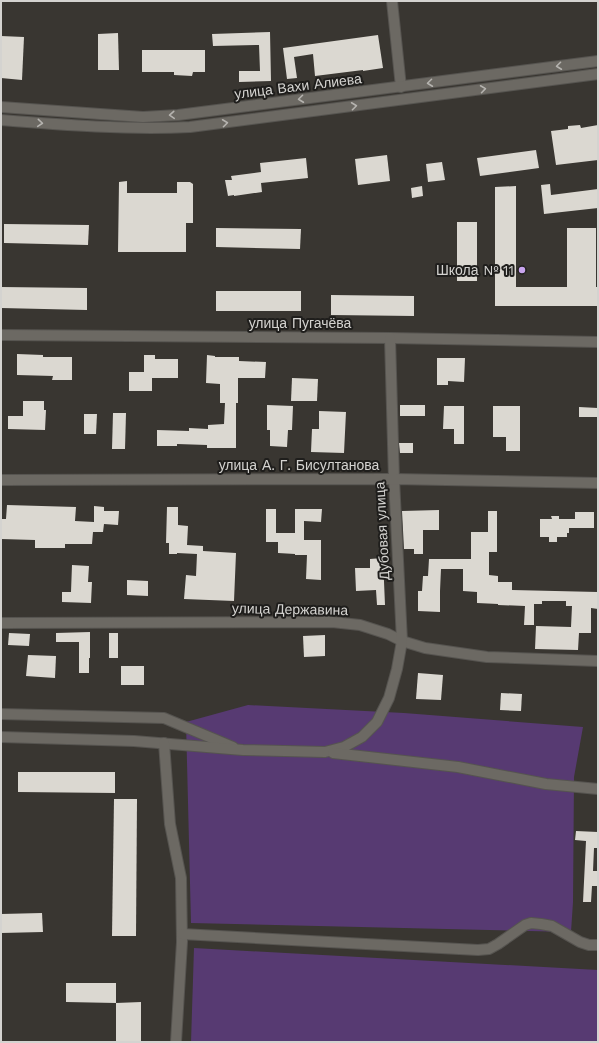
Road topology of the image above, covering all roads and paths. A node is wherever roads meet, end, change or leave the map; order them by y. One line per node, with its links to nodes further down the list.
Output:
1 (392, 1): 4 (street)
2 (598, 61): 4 (street, улица Вахи Алиева, one-way to 4)
3 (598, 74): 6 (street, улица Вахи Алиева, one-way to 3)
4 (401, 87): 5 (street, улица Вахи Алиева, one-way to 5)
5 (1, 107)
6 (1, 120)
7 (1, 335): 8 (street, улица Пугачёва)
8 (390, 338): 9 (street, улица Пугачёва); 10 (street, Дубовая улица)
9 (598, 342)
10 (394, 479): 11 (street, улица А. Г. Бисултанова); 12 (street, улица А. Г. Бисултанова); 14 (street, Дубовая улица)
11 (1, 480)
12 (598, 483)
13 (1, 623): 14 (street, улица Державина)
14 (402, 641): 15 (street, улица Державина); 20 (street, Дубовая улица)
15 (598, 661)
16 (1, 714): 19 (street)
17 (1, 737): 18 (street)
18 (164, 743): 19 (street); 22 (street)
19 (243, 750): 20 (street)
20 (325, 752): 21 (street)
21 (598, 789)
22 (182, 934): 23 (street); 24 (street)
23 (598, 945)
24 (176, 1042)

